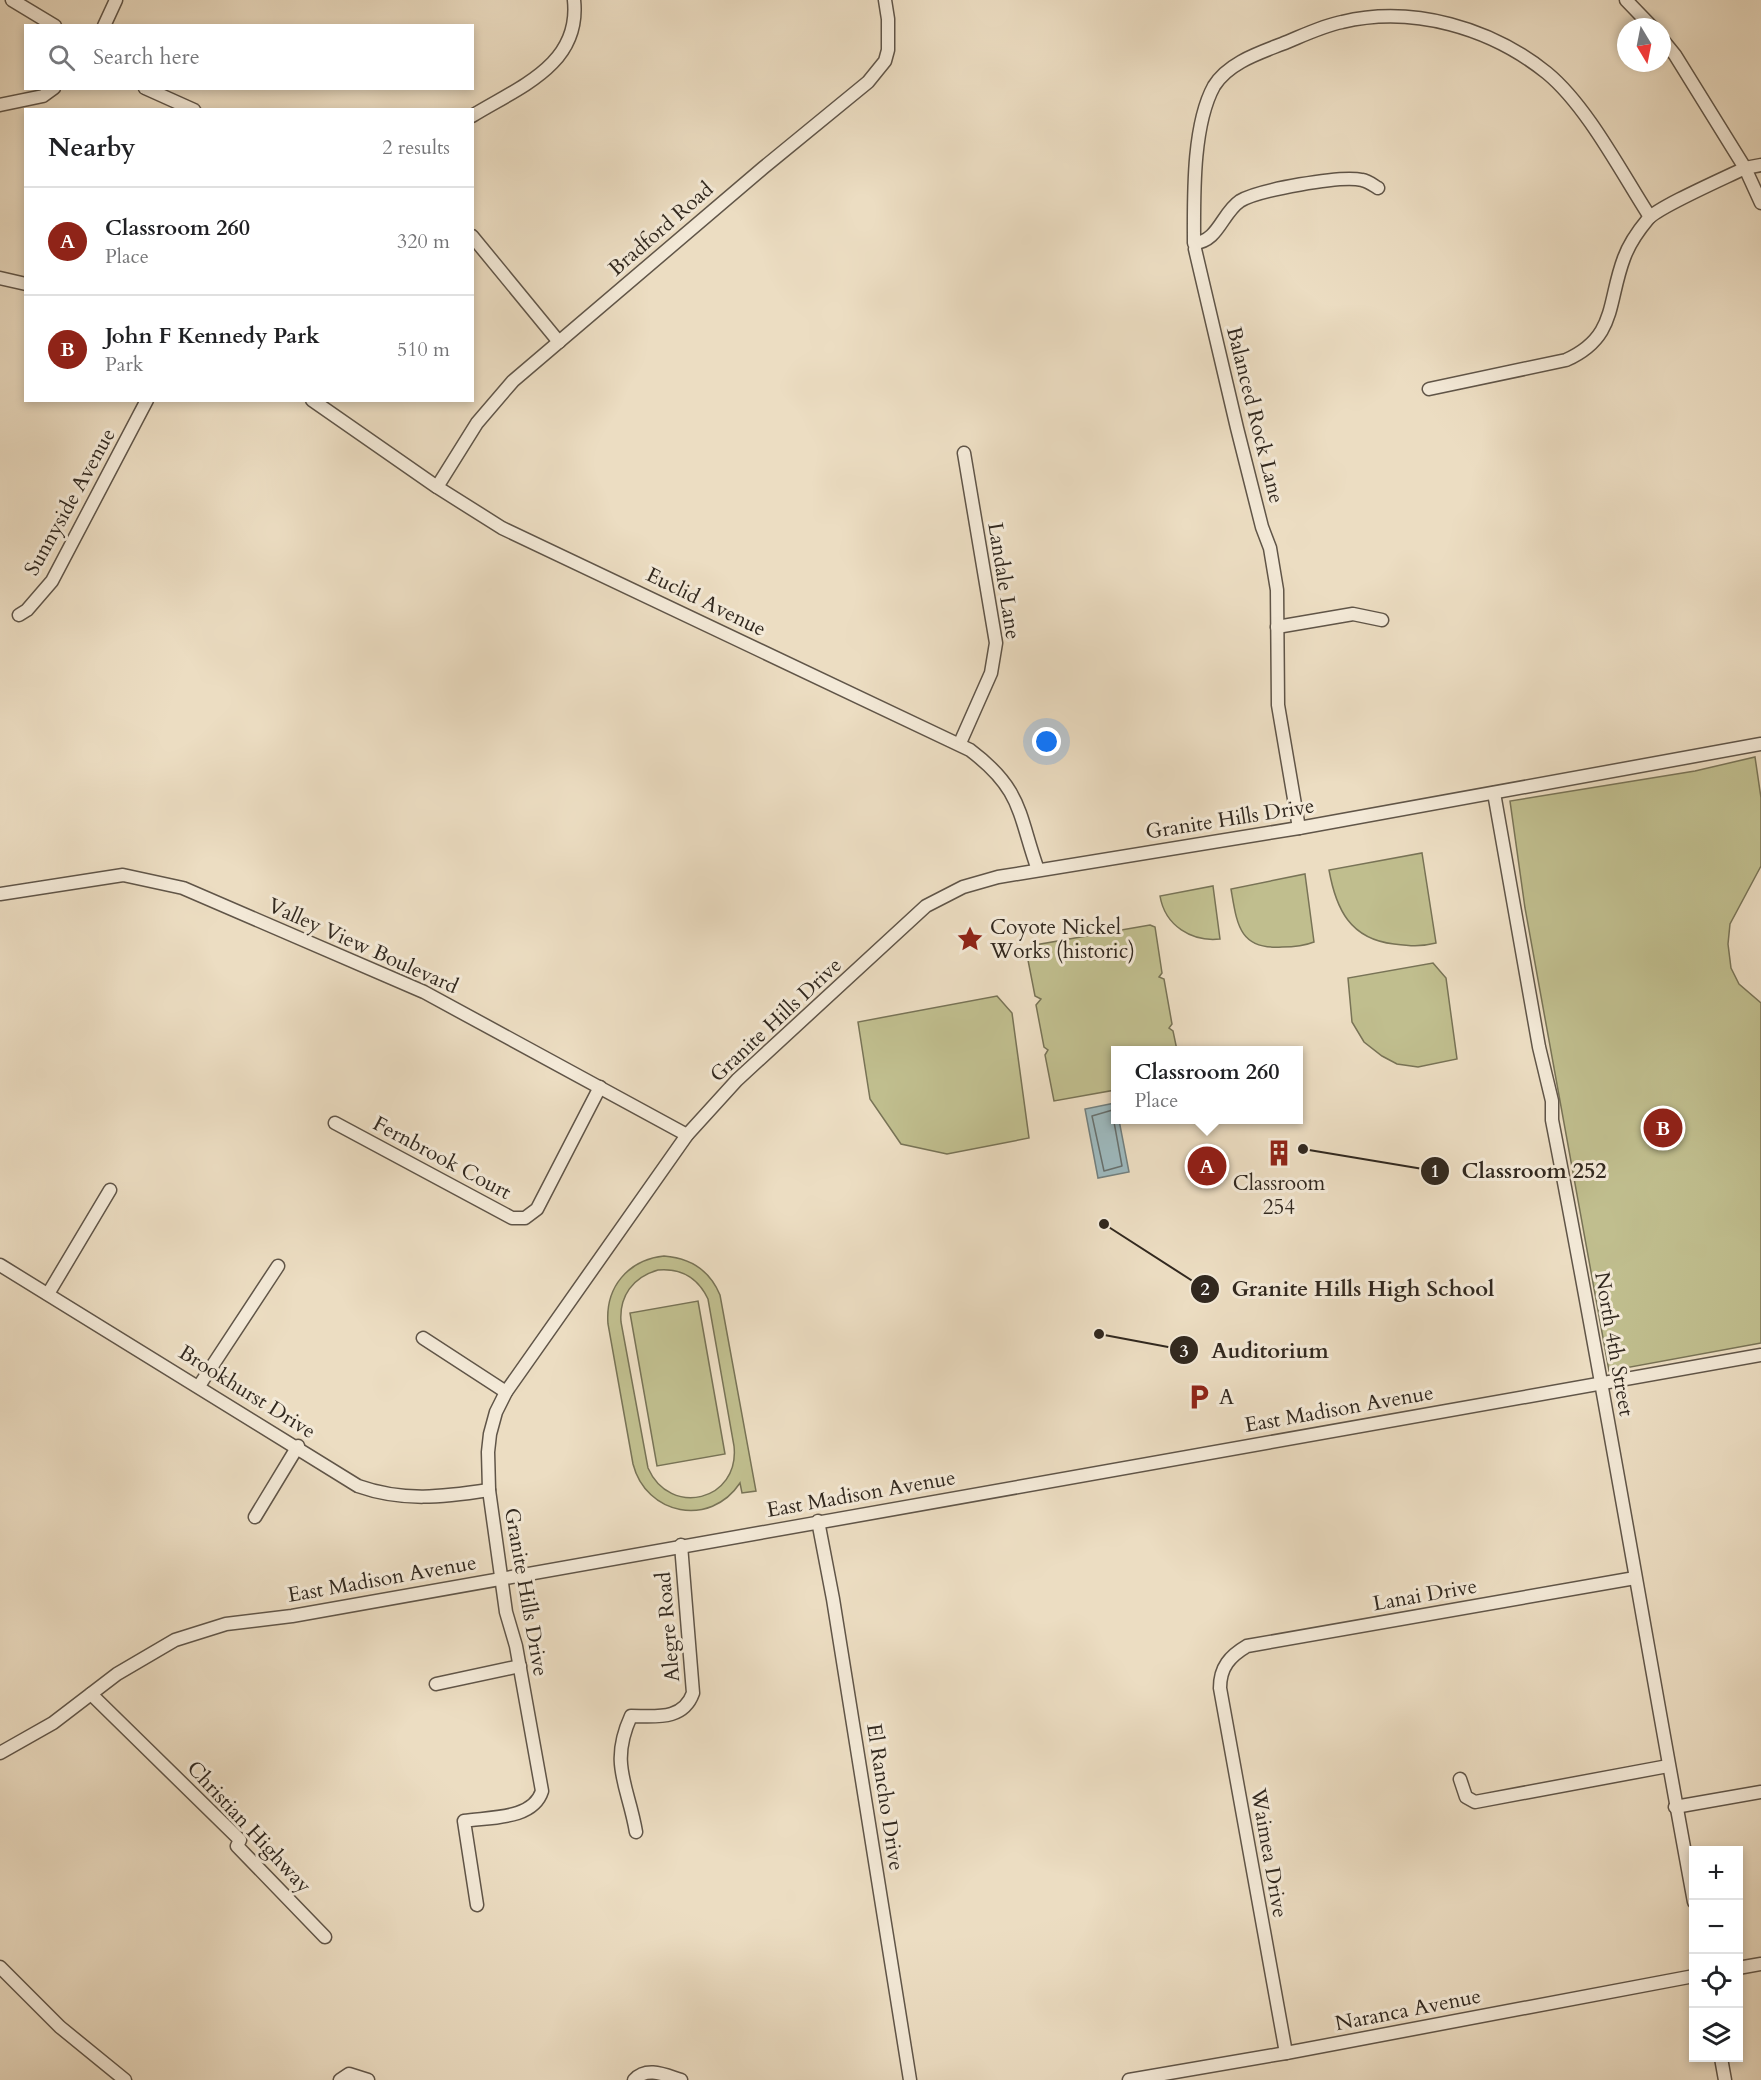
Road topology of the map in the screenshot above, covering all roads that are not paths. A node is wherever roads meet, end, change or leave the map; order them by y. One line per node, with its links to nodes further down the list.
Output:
1 (12, 0): 7 (street)
2 (116, 0): 8 (street)
3 (574, 0): 14 (street)
4 (885, 0): 24 (street, Bradford Road)
5 (1626, 0): 6 (street)
6 (1643, 18)
7 (52, 24)
8 (105, 24)
9 (1671, 50): 16 (street)
10 (51, 90): 12 (street)
11 (150, 90): 13 (street)
12 (0, 105)
13 (188, 108)
14 (474, 115)
15 (1761, 165): 16 (street)
16 (1745, 168): 18 (street); 19 (street)
17 (1378, 188): 21 (street)
18 (1761, 203)
19 (1650, 217): 21 (street, Balanced Rock Lane); 25 (street)
20 (474, 238): 24 (street)
21 (1195, 246): 32 (street, Balanced Rock Lane)
22 (0, 278): 23 (street)
23 (24, 284)
24 (559, 342): 29 (street, Bradford Road)
25 (1430, 388)
26 (146, 402): 30 (street, Sunnyside Avenue)
27 (315, 402): 29 (street, Euclid Avenue)
28 (964, 453): 33 (street, Landale Lane)
29 (437, 487): 33 (street, Euclid Avenue)
30 (19, 615)
31 (1382, 620): 32 (street)
32 (1277, 627): 36 (street, Balanced Rock Lane)
33 (960, 744): 37 (street, Euclid Avenue)
34 (1761, 744): 35 (street, Granite Hills Drive)
35 (1494, 793): 36 (street, Granite Hills Drive); 48 (street, North 4th Street)
36 (1299, 828): 37 (street, Granite Hills Drive)
37 (1038, 870): 41 (street, Granite Hills Drive)
38 (0, 894): 39 (street, Valley View Boulevard)
39 (600, 1088): 40 (street, Fernbrook Court); 41 (street, Valley View Boulevard)
40 (335, 1123)
41 (687, 1135): 50 (street, Granite Hills Drive)
42 (110, 1190): 45 (street)
43 (0, 1265): 45 (street, Brookhurst Drive)
44 (278, 1266): 49 (street)
45 (48, 1294): 49 (street, Brookhurst Drive)
46 (423, 1338): 50 (street)
47 (1761, 1354): 48 (street, East Madison Avenue)
48 (1601, 1382): 54 (street, East Madison Avenue); 57 (street, North 4th Street)
49 (199, 1386): 51 (street, Brookhurst Drive)
50 (506, 1392): 52 (street, Granite Hills Drive)
51 (298, 1446): 52 (street, Brookhurst Drive); 53 (street)
52 (489, 1490): 56 (street, Granite Hills Drive)
53 (255, 1517)
54 (818, 1521): 55 (street, East Madison Avenue); 82 (street, El Rancho Drive)
55 (681, 1545): 56 (street, East Madison Avenue); 67 (street, Alegre Road)
56 (500, 1578): 59 (street, Granite Hills Drive); 61 (street, East Madison Avenue)
57 (1635, 1578): 58 (street, Lanai Drive); 63 (street, North 4th Street)
58 (1227, 1661): 75 (street, Waimea Drive)
59 (520, 1666): 60 (street); 69 (street, Granite Hills Drive)
60 (436, 1684)
61 (91, 1694): 62 (street, East Madison Avenue); 70 (street, Christian Highway)
62 (0, 1754)
63 (1668, 1766): 64 (street); 66 (street, North 4th Street)
64 (1460, 1779)
65 (1761, 1792): 66 (street)
66 (1675, 1807): 68 (street, North 4th Street)
67 (636, 1832)
68 (1694, 1900)
69 (477, 1905)
70 (325, 1937)
71 (1761, 1964): 73 (street)
72 (0, 1967): 77 (street)
73 (1743, 1967)
74 (1689, 1977): 75 (street, Naranca Avenue)
75 (1286, 2054): 83 (street, Naranca Avenue)
76 (1722, 2062): 84 (street)
77 (125, 2080)
78 (340, 2080): 79 (street)
79 (368, 2080)
80 (634, 2080): 81 (street)
81 (681, 2080)
82 (910, 2080)
83 (1129, 2080)
84 (1725, 2080)

